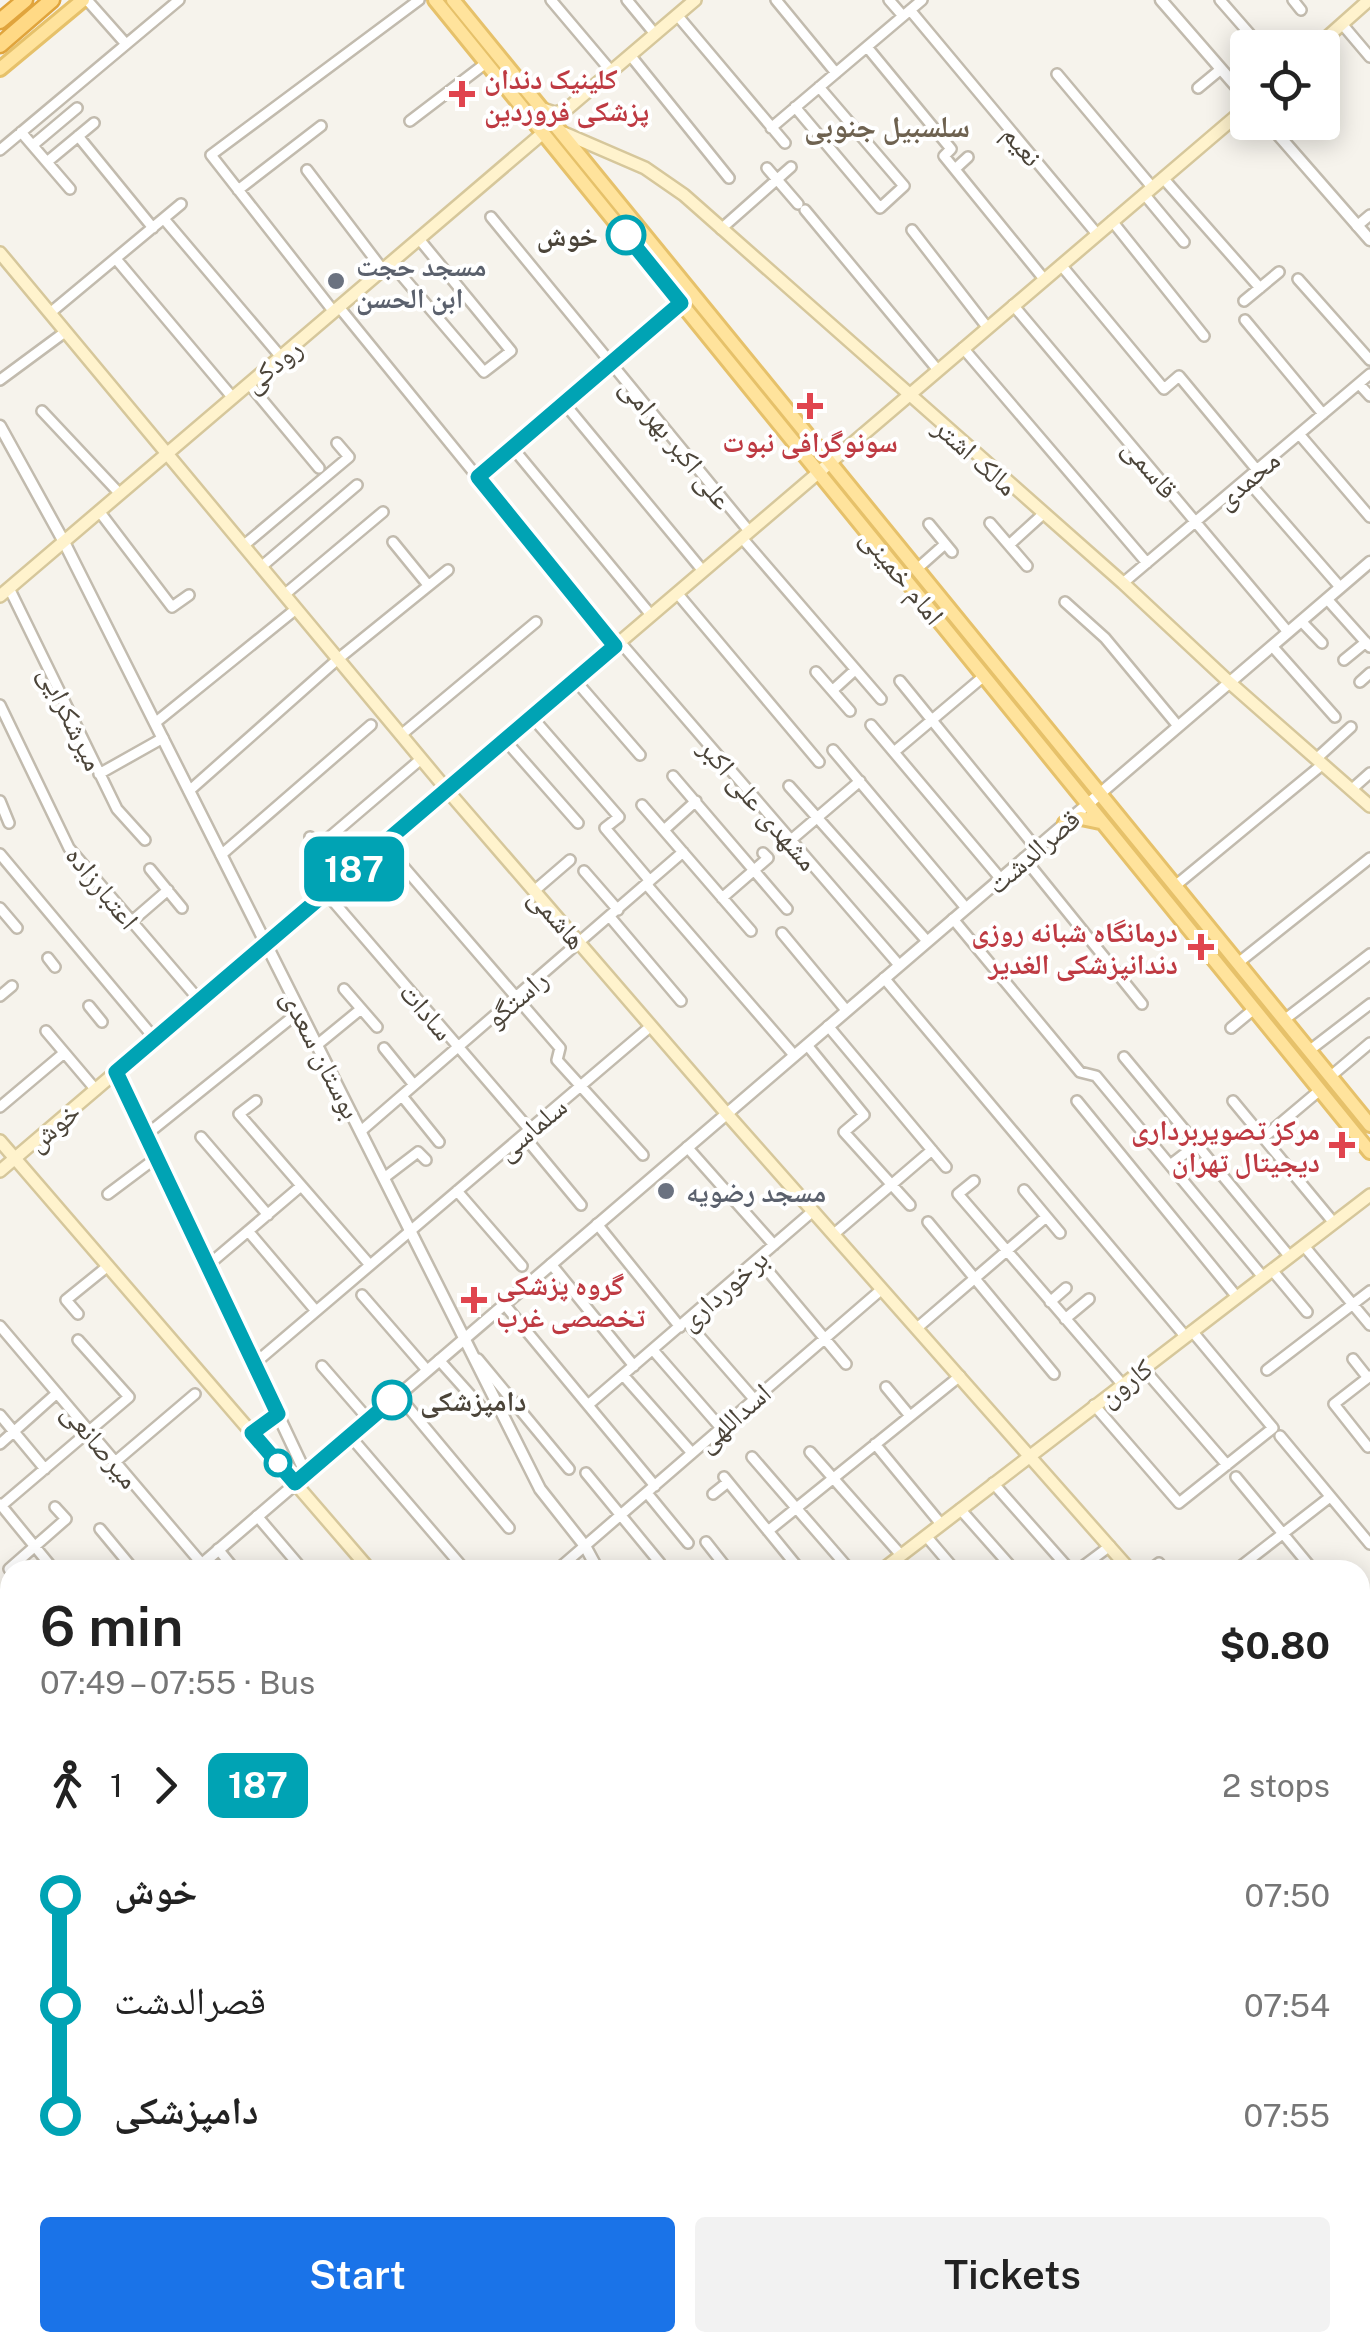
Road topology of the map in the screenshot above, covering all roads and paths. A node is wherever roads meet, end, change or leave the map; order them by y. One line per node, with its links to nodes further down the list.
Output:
1 (14, 0): 19 (highway)
2 (24, 0): 23 (highway)
3 (52, 0): 30 (highway)
4 (85, 0): 29 (street); 36 (main road)
5 (179, 0): 29 (street)
6 (422, 0): 24 (main road); 69 (street, مشهدی علی اکبر)
7 (435, 0): 24 (main road, امام خمینی)
8 (456, 0): 24 (main road)
9 (552, 0): 37 (street)
10 (627, 0): 28 (street)
11 (694, 0): 22 (main road)
12 (776, 0): 38 (street)
13 (889, 0): 21 (street, نعیم)
14 (922, 0): 21 (street)
15 (1161, 0): 35 (street)
16 (1220, 0): 26 (street)
17 (1293, 0): 20 (street)
18 (1370, 0): 25 (main road)
19 (0, 7)
20 (1301, 10)
21 (907, 13): 31 (street); 80 (street, نعیم)
22 (677, 15): 28 (main road); 50 (street)
23 (0, 21)
24 (464, 24): 34 (main road, امام خمینی); 45 (main road, امام خمینی)
25 (1342, 24): 27 (main road); 33 (street)
26 (1246, 30)
27 (1335, 30)
28 (655, 34): 32 (main road)
29 (126, 44): 51 (street)
30 (0, 45)
31 (866, 47): 38 (street); 64 (street)
32 (630, 55): 37 (main road); 65 (street)
33 (1370, 57)
34 (486, 63): 47 (street); 53 (main road, امام خمینی)
35 (1221, 69): 40 (street); 42 (street)
36 (0, 70)
37 (611, 71): 45 (main road)
38 (836, 73): 41 (street)
39 (1057, 74): 70 (street)
40 (1230, 80)
41 (819, 87): 43 (street); 43 (street)
42 (1198, 88)
43 (796, 107): 50 (street)
44 (77, 108): 57 (street)
45 (543, 109): 52 (main road, امام خمینی)
46 (1230, 119): 66 (main road, خوش)
47 (410, 121)
48 (94, 123): 54 (street)
49 (320, 126): 69 (street)
50 (772, 128): 56 (street)
51 (22, 132): 57 (street); 58 (street)
52 (564, 133): 78 (main road, مالک اشتر); 98 (main road, امام خمینی)
53 (544, 134): 81 (main road, رودکی); 93 (main road, امام خمینی)
54 (78, 136): 60 (street); 77 (street)
55 (1283, 140): 76 (street)
56 (785, 143)
57 (34, 145): 60 (street)
58 (0, 150)
59 (968, 157): 64 (street)
60 (47, 162): 68 (street)
61 (791, 167): 67 (street)
62 (767, 168): 67 (street)
63 (308, 170): 87 (street)
64 (955, 170): 89 (street)
65 (729, 178)
66 (1163, 178): 70 (main road, خوش); 91 (street)
67 (777, 180): 78 (street); 106 (street)
68 (70, 189)
69 (238, 190): 95 (street, مشهدی علی اکبر)
70 (1148, 191): 75 (main road, خوش); 83 (street)
71 (181, 204): 74 (street)
72 (1370, 215): 76 (street)
73 (491, 217): 105 (street, علی اکبر بهرامی)
74 (164, 218): 77 (street); 103 (street)
75 (1112, 222): 80 (main road, خوش); 101 (street)
76 (1357, 226): 82 (street)
77 (153, 228): 85 (street)
78 (721, 229): 111 (main road, مالک اشتر)
79 (912, 230): 99 (street)
80 (1097, 234): 86 (main road, خوش)
81 (419, 239): 87 (main road, رودکی); 87 (street)
82 (1370, 240)
83 (1184, 242)
84 (0, 253): 96 (main road, هاشمی)
85 (116, 259): 96 (street); 113 (street)
86 (1061, 265): 89 (main road, خوش); 124 (street)
87 (387, 266): 95 (main road, رودکی)
88 (1278, 272): 91 (street)
89 (1044, 278): 94 (main road, خوش)
90 (1298, 278): 104 (street)
91 (1260, 288): 92 (street)
92 (1244, 301)
93 (681, 303): 98 (main road, امام خمینی); 105 (street)
94 (1013, 305): 99 (main road, خوش); 134 (street, قاسمی)
95 (336, 310): 103 (main road, رودکی); 126 (street, مشهدی علی اکبر)
96 (50, 314): 100 (main road, هاشمی)
97 (1245, 320): 116 (street)
98 (706, 321): 122 (main road, امام خمینی); 125 (main road, امام خمینی)
99 (987, 327): 102 (main road, خوش)
100 (65, 332): 108 (street); 121 (main road, هاشمی)
101 (1204, 336)
102 (963, 348): 106 (main road, خوش); 142 (street)
103 (281, 356): 109 (main road, رودکی)
104 (1370, 360)
105 (611, 363): 114 (street); 137 (street, علی اکبر بهرامی)
106 (937, 369): 111 (main road, خوش)
107 (1370, 374): 110 (street, محمدی)
108 (0, 380)
109 (249, 384): 113 (main road, رودکی); 123 (street)
110 (1359, 384): 112 (street); 116 (street, محمدی)
111 (908, 395): 122 (main road, خوش); 132 (main road, مالک اشتر)
112 (1370, 396)
113 (233, 398): 121 (main road, رودکی)
114 (564, 403): 120 (street); 148 (street)
115 (42, 411): 129 (street)
116 (1323, 414): 118 (street, محمدی)
117 (0, 426): 138 (street, بوستان سعدی)
118 (1299, 434): 124 (street, محمدی); 133 (street)
119 (337, 442): 141 (street)
120 (512, 447): 126 (street); 159 (street)
121 (166, 454): 129 (main road, رودکی); 141 (main road, هاشمی)
122 (830, 461): 125 (main road, خوش); 146 (main road, امام خمینی)
123 (319, 468)
124 (1257, 470): 127 (street, محمدی)
125 (818, 472): 137 (main road, خوش); 172 (main road, امام خمینی)
126 (478, 477): 163 (street, مشهدی علی اکبر)
127 (1246, 479): 134 (street, محمدی); 151 (street)
128 (357, 486): 145 (street)
129 (120, 494): 130 (main road, رودکی)
130 (99, 512): 138 (main road, رودکی); 155 (street)
131 (383, 512): 154 (street)
132 (1042, 515): 140 (street); 149 (main road, مالک اشتر)
133 (1370, 516)
134 (1196, 522): 142 (street, محمدی); 162 (street, قاسمی)
135 (990, 523): 140 (street)
136 (929, 524): 146 (street)
137 (746, 534): 148 (main road, خوش); 169 (street, علی اکبر بهرامی)
138 (64, 542): 152 (main road, رودکی); 184 (street, بوستان سعدی)
139 (392, 542): 150 (street)
140 (1009, 545): 143 (street)
141 (243, 546): 145 (main road, هاشمی)
142 (1147, 563): 149 (street, محمدی)
143 (1027, 566)
144 (1368, 566): 151 (street, قصرالدشت)
145 (261, 567): 154 (main road, هاشمی)
146 (918, 568): 206 (main road, امام خمینی)
147 (448, 570): 150 (street)
148 (703, 571): 153 (main road, خوش)
149 (1123, 583): 175 (main road, مالک اشتر)
150 (428, 586): 167 (street)
151 (1340, 588): 156 (street, قصرالدشت)
152 (5, 592): 199 (street, میرشکرایی)
153 (677, 593): 159 (main road, خوش); 196 (street)
154 (284, 594): 158 (main road, هاشمی)
155 (189, 595)
156 (1327, 598): 160 (street, قصرالدشت); 165 (street)
157 (1064, 602): 187 (street)
158 (296, 609): 167 (main road, هاشمی); 184 (street)
159 (651, 616): 163 (main road, خوش)
160 (1301, 621): 162 (street, قصرالدشت); 164 (street)
161 (536, 622): 189 (street)
162 (1288, 632): 166 (street, قصرالدشت)
163 (617, 644): 173 (main road, خوش); 220 (street, مشهدی علی اکبر)
164 (1322, 644)
165 (1368, 644): 168 (street)
166 (1272, 646): 175 (street, قصرالدشت); 182 (street)
167 (338, 659): 189 (main road, هاشمی); 204 (street)
168 (1344, 660)
169 (856, 670): 177 (street); 178 (street, علی اکبر بهرامی)
170 (816, 672): 177 (street)
171 (1370, 673): 176 (street)
172 (984, 676): 183 (street); 209 (main road, امام خمینی)
173 (575, 680): 181 (main road, خوش); 194 (street)
174 (900, 681): 183 (street)
175 (1229, 682): 187 (street, قصرالدشت); 197 (main road, مالک اشتر)
176 (1360, 682)
177 (833, 690): 180 (street)
178 (881, 698)
179 (0, 705): 250 (street, اعتبارزاده)
180 (850, 710)
181 (532, 717): 191 (main road, خوش); 238 (street)
182 (1335, 717)
183 (932, 720): 193 (street); 223 (street)
184 (155, 723): 190 (street, بوستان سعدی)
185 (371, 724): 227 (street)
186 (871, 725): 193 (street)
187 (1178, 726): 206 (street, قصرالدشت)
188 (1350, 726): 197 (street)
189 (401, 735): 195 (main road, هاشمی)
190 (163, 738): 199 (street); 204 (street, بوستان سعدی)
191 (505, 740): 205 (main road, خوش); 214 (street)
192 (834, 750): 201 (street)
193 (894, 752): 237 (street)
194 (640, 754)
195 (421, 758): 205 (main road, هاشمی); 222 (street)
196 (819, 762)
197 (1319, 762): 203 (main road, مالک اشتر); 235 (street)
198 (1370, 773): 203 (street)
199 (99, 774): 219 (street, میرشکرایی)
200 (674, 776): 208 (street)
201 (860, 781): 212 (street); 246 (street)
202 (790, 786): 212 (street)
203 (1352, 789): 211 (main road, مالک اشتر)
204 (189, 790): 227 (street, بوستان سعدی)
205 (447, 790): 221 (main road, خوش); 241 (main road, هاشمی)
206 (1100, 793): 209 (street, قصرالدشت); 239 (main road, امام خمینی)
207 (0, 801): 213 (street)
208 (696, 802): 217 (street); 233 (street)
209 (1088, 804): 215 (street, قصرالدشت); 216 (main road, امام خمینی)
210 (642, 805): 217 (street)
211 (1370, 806)
212 (818, 817): 220 (street); 254 (street)
213 (8, 823)
214 (578, 823)
215 (1064, 823): 216 (main road); 223 (street, قصرالدشت)
216 (1104, 824): 273 (main road, امام خمینی)
217 (664, 830): 224 (street)
218 (310, 837): 222 (street)
219 (145, 840)
220 (791, 840): 260 (street, مشهدی علی اکبر)
221 (384, 844): 236 (main road, خوش); 266 (street)
222 (318, 847): 236 (street)
223 (1036, 848): 228 (street, قصرالدشت)
224 (683, 852): 238 (street, راستگو); 243 (street)
225 (763, 853): 233 (street)
226 (0, 854): 283 (street)
227 (221, 854): 256 (street, بوستان سعدی)
228 (1024, 858): 237 (street, قصرالدشت); 269 (street)
229 (1370, 858): 259 (street)
230 (570, 860): 241 (street)
231 (1182, 864): 235 (street)
232 (150, 869): 240 (street)
233 (754, 870): 243 (street); 247 (street)
234 (584, 871): 248 (street)
235 (1190, 874): 239 (street)
236 (344, 878): 242 (main road, خوش)
237 (1000, 878): 246 (street, قصرالدشت)
238 (648, 883): 248 (street, راستگو); 291 (street)
239 (1175, 886): 259 (main road, امام خمینی)
240 (168, 890): 245 (street); 250 (street)
241 (534, 891): 255 (main road, هاشمی)
242 (326, 893): 256 (main road, خوش); 287 (street, سادات)
243 (722, 898): 252 (street)
244 (0, 908): 251 (street)
245 (182, 908)
246 (966, 908): 249 (street, قصرالدشت)
247 (787, 909)
248 (614, 913): 255 (street, راستگو); 268 (street)
249 (954, 919): 254 (street, قصرالدشت); 321 (street)
250 (131, 922): 267 (street, اعتبارزاده)
251 (17, 928)
252 (751, 931)
253 (782, 933): 274 (street)
254 (927, 941): 260 (street, قصرالدشت)
255 (580, 943): 266 (street, راستگو); 278 (main road, هاشمی)
256 (266, 944): 267 (main road, خوش); 275 (street, بوستان سعدی)
257 (1370, 954): 276 (street)
258 (48, 958): 261 (street)
259 (1238, 962): 276 (main road, امام خمینی)
260 (899, 965): 262 (street, قصرالدشت)
261 (55, 967)
262 (884, 978): 274 (street, قصرالدشت); 373 (street)
263 (12, 986): 265 (street)
264 (344, 989): 272 (street)
265 (0, 996)
266 (516, 997): 287 (street, راستگو); 296 (street)
267 (200, 1001): 283 (main road, خوش)
268 (682, 1002)
269 (1142, 1004)
270 (1370, 1004): 289 (street)
271 (88, 1006): 277 (street)
272 (361, 1009): 280 (street); 286 (street)
273 (1254, 1009): 281 (street); 298 (main road, امام خمینی)
274 (846, 1010): 279 (street, قصرالدشت)
275 (300, 1011): 286 (street, بوستان سعدی); 308 (street)
276 (1284, 1020): 289 (main road, امام خمینی)
277 (102, 1022)
278 (651, 1026): 296 (street, سلماسی); 304 (main road, هاشمی)
279 (828, 1026): 284 (street, قصرالدشت); 315 (street)
280 (377, 1027)
281 (1231, 1028)
282 (46, 1031): 290 (street)
283 (155, 1039): 293 (main road, خوش)
284 (806, 1044): 291 (street, قصرالدشت); 326 (street)
285 (1370, 1044): 294 (street)
286 (317, 1045): 306 (street, بوستان سعدی)
287 (458, 1047): 295 (street, راستگو); 307 (street, سادات)
288 (384, 1048): 295 (street)
289 (1310, 1050): 294 (main road, امام خمینی)
290 (64, 1053): 297 (street); 303 (street)
291 (794, 1055): 304 (street, قصرالدشت)
292 (1124, 1057): 313 (street)
293 (116, 1072): 297 (main road, خوش); 308 (street)
294 (1330, 1076): 305 (main road, امام خمینی)
295 (414, 1086): 299 (street, راستگو)
296 (580, 1086): 307 (street, سلماسی); 317 (street)
297 (96, 1090): 318 (main road, خوش)
298 (1320, 1090): 310 (street); 316 (main road, امام خمینی)
299 (402, 1096): 306 (street, راستگو); 312 (street)
300 (256, 1101): 327 (street)
301 (1076, 1101): 360 (street)
302 (1233, 1101): 310 (street)
303 (0, 1107)
304 (727, 1114): 314 (street, قصرالدشت); 334 (main road, هاشمی)
305 (1368, 1118)
306 (360, 1131): 324 (street, بوستان سعدی)
307 (526, 1132): 329 (street, سلماسی); 332 (street, سادات)
308 (146, 1136): 319 (street)
309 (201, 1136): 335 (street)
310 (1263, 1138): 338 (street)
311 (0, 1141): 318 (main road)
312 (439, 1142)
313 (1196, 1144): 321 (street); 347 (street)
314 (687, 1147): 339 (street, قصرالدشت); 344 (street)
315 (932, 1150): 322 (street); 326 (street)
316 (1370, 1152)
317 (643, 1155)
318 (15, 1158): 323 (main road, خوش); 351 (main road)
319 (156, 1158): 330 (street); 352 (street)
320 (426, 1160): 324 (street)
321 (1170, 1165): 354 (street)
322 (946, 1167)
323 (0, 1171)
324 (384, 1178): 340 (street, بوستان سعدی)
325 (974, 1181): 346 (street)
326 (891, 1185): 333 (street); 343 (street)
327 (302, 1186): 335 (street); 350 (street)
328 (1024, 1190): 336 (street)
329 (457, 1191): 340 (street, سلماسی); 353 (street)
330 (108, 1194)
331 (1370, 1196): 338 (main road, کارون)
332 (581, 1205)
333 (910, 1205)
334 (813, 1210): 343 (main road, هاشمی); 344 (street, برخورداری)
335 (268, 1214): 341 (street)
336 (1046, 1217): 342 (street); 346 (street)
337 (928, 1222): 355 (street)
338 (1334, 1223): 345 (main road, کارون)
339 (597, 1224): 349 (street, قصرالدشت); 369 (street)
340 (411, 1230): 350 (street, سلماسی); 374 (street, بوستان سعدی)
341 (248, 1231): 352 (street); 365 (street)
342 (1060, 1233)
343 (834, 1234): 357 (main road, هاشمی)
344 (774, 1244): 348 (street, برخورداری)
345 (1304, 1246): 347 (main road, کارون); 364 (street)
346 (1006, 1252): 355 (street); 362 (street)
347 (1290, 1257): 354 (main road, کارون)
348 (758, 1259): 369 (street, برخورداری); 375 (street)
349 (551, 1264): 363 (street, قصرالدشت); 384 (street)
350 (370, 1265): 365 (street, سلماسی)
351 (108, 1266): 367 (street); 410 (main road)
352 (207, 1266): 381 (street)
353 (522, 1266)
354 (1268, 1274): 360 (main road, کارون); 366 (street)
355 (975, 1279): 372 (street); 388 (street)
356 (1066, 1288): 362 (street)
357 (882, 1289): 372 (main road, هاشمی); 375 (street, اسداللهی)
358 (1370, 1291): 364 (street)
359 (362, 1295): 386 (street)
360 (1237, 1296): 373 (main road, کارون)
361 (1089, 1299): 368 (street)
362 (1050, 1302): 368 (street)
363 (504, 1304): 374 (street, قصرالدشت); 399 (street)
364 (1352, 1304): 371 (street); 387 (street)
365 (316, 1311): 381 (street, سلماسی)
366 (1307, 1312)
367 (78, 1314)
368 (1065, 1319): 392 (street)
369 (683, 1324): 378 (street, برخورداری); 398 (street)
370 (0, 1326): 395 (street, میرصانعی)
371 (1370, 1326)
372 (917, 1328): 390 (main road, هاشمی)
373 (1189, 1334): 385 (main road, کارون); 409 (street)
374 (465, 1338): 377 (street, بوستان سعدی); 380 (street, قصرالدشت)
375 (825, 1338): 382 (street); 398 (street, اسداللهی)
376 (78, 1340): 407 (street)
377 (471, 1350): 422 (street); 447 (street, بوستان سعدی)
378 (653, 1350): 384 (street, برخورداری); 406 (street)
379 (1353, 1359): 391 (street)
380 (439, 1360): 386 (street, قصرالدشت); 401 (street)
381 (254, 1364): 402 (street)
382 (846, 1364)
383 (322, 1366): 405 (street)
384 (634, 1366): 389 (street, برخورداری)
385 (1143, 1368): 392 (main road, کارون); 420 (street)
386 (427, 1370): 397 (street, قصرالدشت)
387 (1268, 1370)
388 (1054, 1374)
389 (623, 1376): 399 (street, برخورداری); 416 (street)
390 (960, 1376): 404 (street); 417 (main road, هاشمی)
391 (1367, 1379): 394 (street); 414 (street)
392 (1122, 1384): 400 (main road, کارون)
393 (886, 1387): 404 (street)
394 (1370, 1392)
395 (57, 1393): 407 (street, میرصانعی); 408 (street)
396 (195, 1394): 419 (street)
397 (398, 1394): 405 (street, قصرالدشت); 439 (street)
398 (754, 1400): 406 (street, اسداللهی)
399 (588, 1405): 429 (street)
400 (1094, 1406): 417 (main road, کارون); 420 (street)
401 (482, 1408)
402 (278, 1414): 410 (street); 424 (street)
403 (0, 1416): 408 (street)
404 (910, 1416): 413 (street)
405 (369, 1420): 411 (street, قصرالدشت)
406 (721, 1428): 416 (street, اسداللهی)
407 (89, 1431): 419 (street, میرصانعی); 421 (street)
408 (14, 1432): 412 (street); 421 (street)
409 (1276, 1432): 420 (street); 431 (street)
410 (252, 1433): 427 (main road)
411 (350, 1436): 424 (street, قصرالدشت); 460 (street)
412 (0, 1444)
413 (875, 1444): 426 (street); 438 (street)
414 (1368, 1447)
415 (810, 1452): 426 (street)
416 (692, 1454): 429 (street, اسداللهی)
417 (1030, 1455): 428 (main road, کارون); 448 (main road, هاشمی)
418 (752, 1457): 434 (street)
419 (115, 1462): 455 (street, میرصانعی)
420 (1227, 1465)
421 (44, 1469): 432 (street)
422 (569, 1469)
423 (586, 1473): 436 (street)
424 (306, 1474): 427 (street, قصرالدشت)
425 (1236, 1477): 442 (street)
426 (834, 1478): 434 (street); 451 (street)
427 (295, 1483): 437 (street, قصرالدشت); 459 (main road)
428 (994, 1483): 435 (main road, کارون); 470 (street)
429 (651, 1489): 436 (street, اسداللهی); 445 (street)
430 (713, 1494): 441 (street)
431 (1330, 1496): 442 (street); 446 (street)
432 (1, 1505): 449 (street)
433 (55, 1507): 449 (street)
434 (796, 1508): 441 (street); 466 (street)
435 (960, 1509): 438 (main road, کارون); 469 (street)
436 (621, 1515): 447 (street, اسداللهی); 463 (street)
437 (257, 1516): 450 (street, قصرالدشت); 458 (street)
438 (941, 1524): 443 (main road, کارون)
439 (509, 1528)
440 (100, 1529): 454 (street)
441 (768, 1531): 465 (street)
442 (1283, 1534): 473 (street); 474 (street)
443 (926, 1536): 451 (main road, کارون); 468 (street)
444 (706, 1542): 464 (street)
445 (688, 1543)
446 (1370, 1544)
447 (585, 1546): 461 (street); 462 (street, بوستان سعدی)
448 (1110, 1546): 471 (street); 472 (main road, هاشمی)
449 (35, 1547): 452 (street); 453 (street)
450 (218, 1550): 456 (street, قصرالدشت); 457 (street)
451 (901, 1555): 467 (main road, کارون)
452 (20, 1560)
453 (46, 1560)
454 (126, 1560)
455 (192, 1560)
456 (206, 1560)
457 (226, 1560)
458 (294, 1560)
459 (361, 1560)
460 (456, 1560)
461 (569, 1560)
462 (593, 1560)
463 (658, 1560)
464 (720, 1560)
465 (792, 1560)
466 (841, 1560)
467 (895, 1560)
468 (946, 1560)
469 (1005, 1560)
470 (1061, 1560)
471 (1091, 1560)
472 (1122, 1560)
473 (1249, 1560)
474 (1305, 1560)

